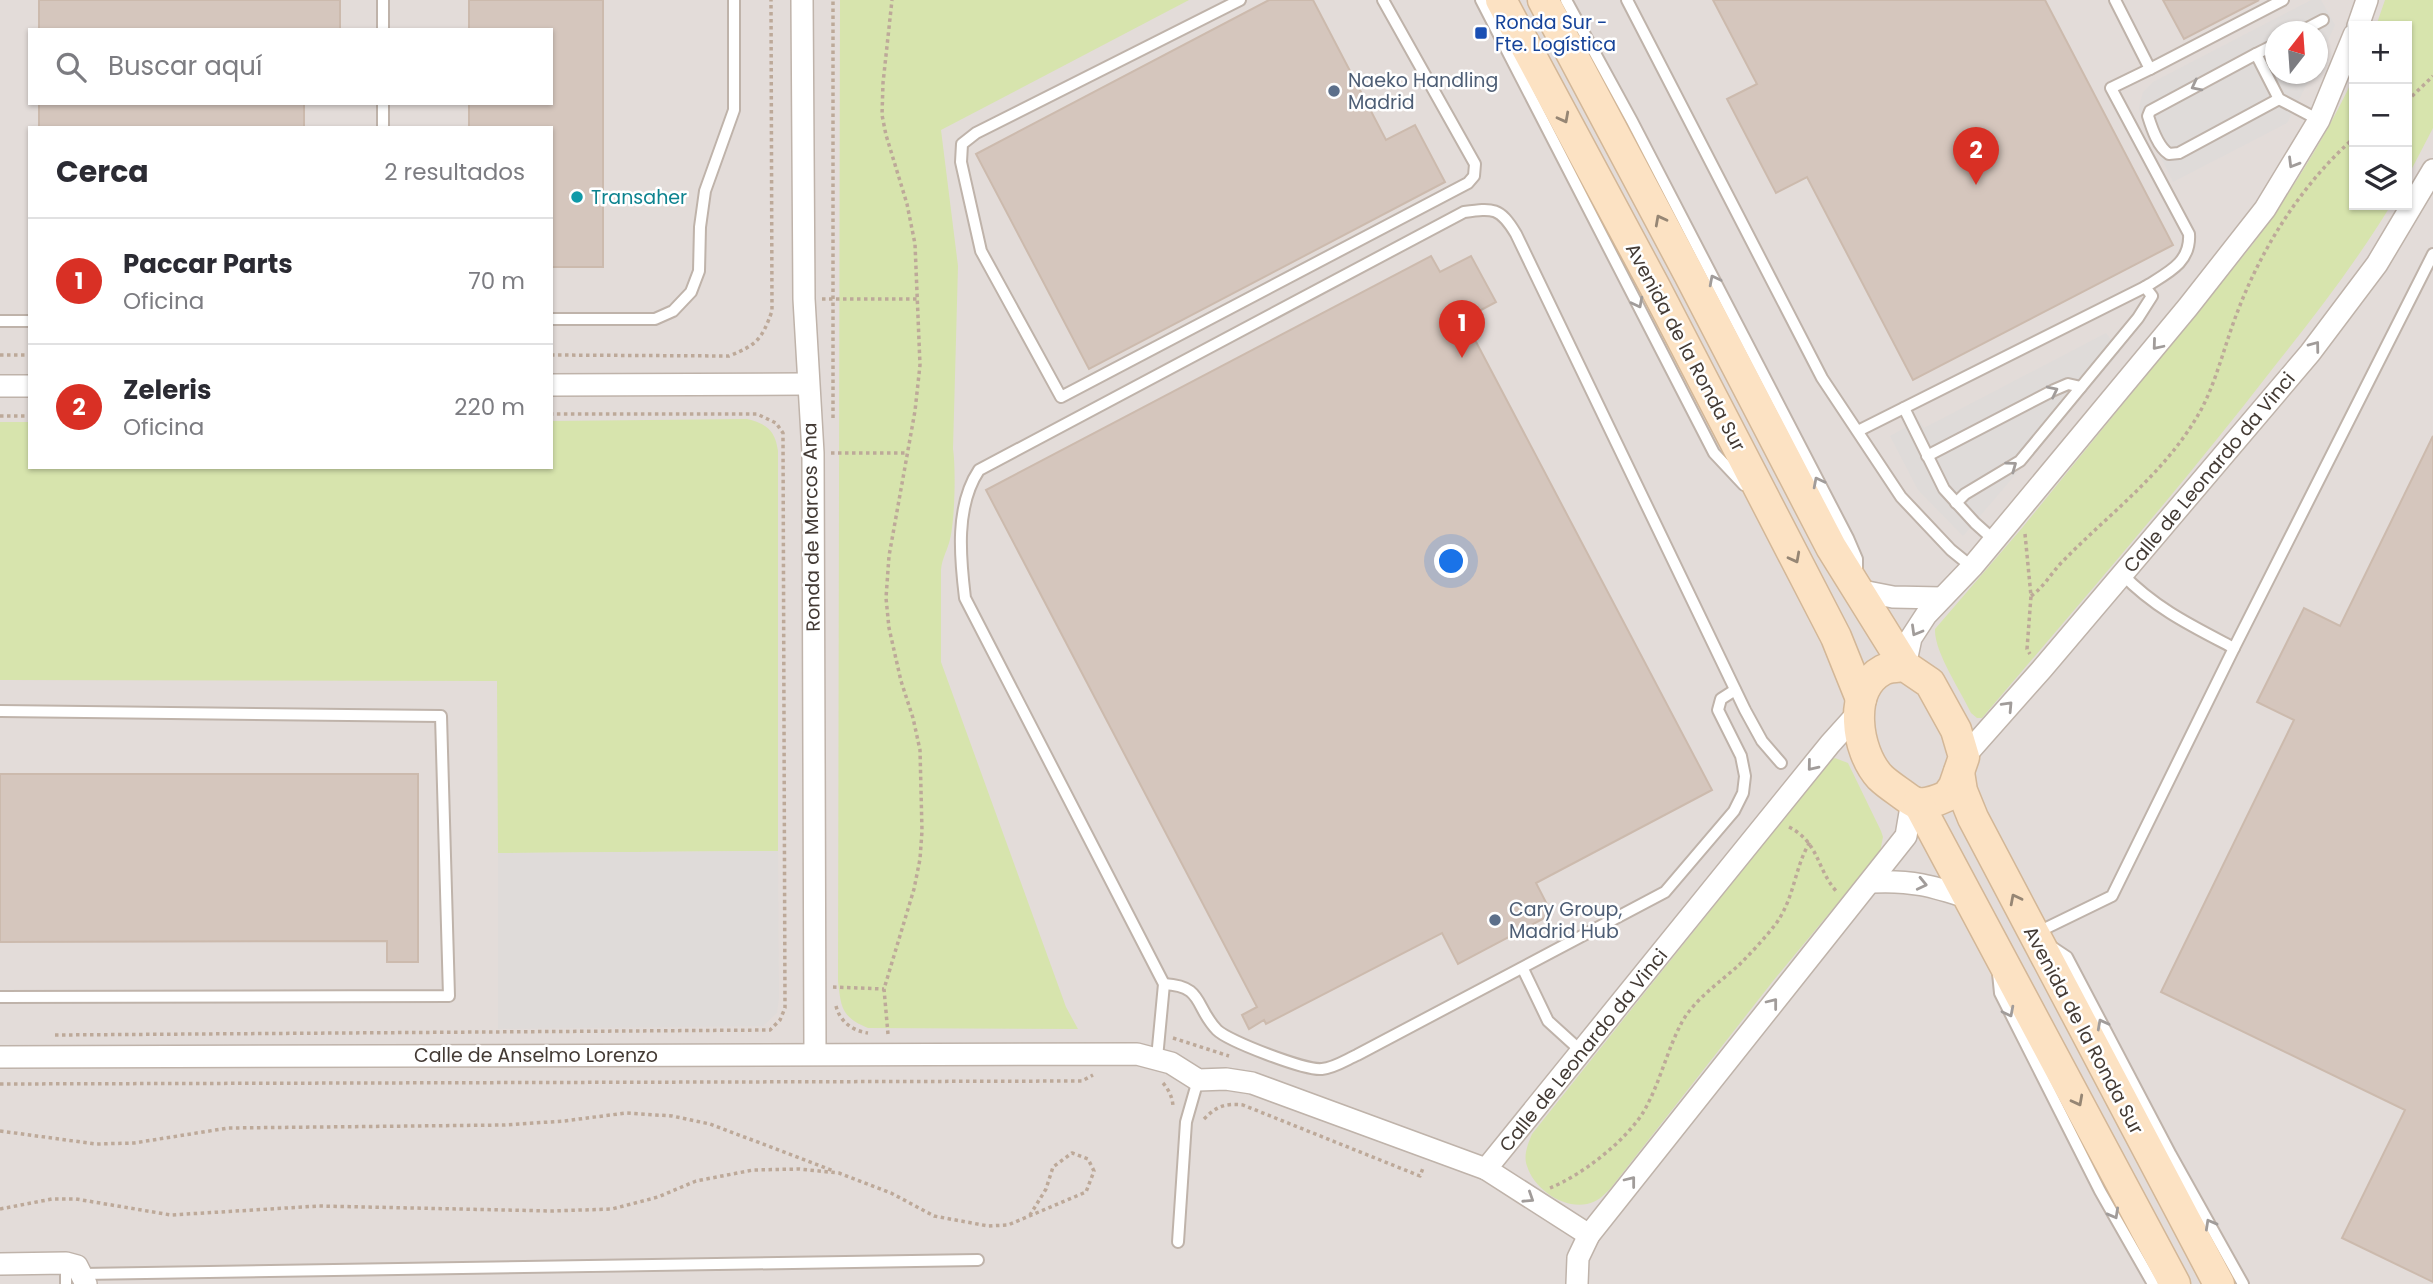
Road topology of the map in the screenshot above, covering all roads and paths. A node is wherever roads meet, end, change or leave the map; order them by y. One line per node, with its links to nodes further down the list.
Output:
1 (383, 0): 18 (lane)
2 (734, 0): 35 (lane)
3 (771, 0): 40 (path)
4 (802, 0): 41 (street, Ronda de Marcos Ana)
5 (833, 0): 33 (path)
6 (892, 0): 34 (path)
7 (1240, 0): 8 (lane)
8 (1383, 0)
9 (1481, 0): 56 (lane, one-way to 56)
10 (1501, 0): 56 (main road, Avenida de la Ronda Sur, one-way to 56)
11 (1543, 0): 61 (main road, Avenida de la Ronda Sur, one-way to 11)
12 (1566, 0): 61 (lane, one-way to 12)
13 (1628, 0): 51 (lane)
14 (2115, 0): 22 (lane)
15 (2283, 0): 22 (lane)
16 (2367, 0): 17 (street)
17 (2360, 21)
18 (383, 28)
19 (2349, 47): 27 (street)
20 (2265, 50): 21 (lane)
21 (2256, 54): 25 (lane); 25 (lane, one-way to 25)
22 (2150, 69): 32 (lane)
23 (2433, 76): 24 (path)
24 (2412, 96)
25 (2279, 99): 27 (lane)
26 (383, 105): 28 (lane)
27 (2319, 120): 58 (street, one-way to 58)
28 (383, 126)
29 (2349, 143): 62 (path)
30 (2433, 170): 60 (street, Calle de Leonardo da Vinci, one-way to 30)
31 (2433, 254): 64 (lane)
32 (2145, 287): 45 (lane); 46 (lane)
33 (833, 299): 34 (path); 50 (path)
34 (918, 299): 53 (path)
35 (553, 319)
36 (0, 321): 37 (lane)
37 (28, 321)
38 (0, 355): 39 (path)
39 (28, 355)
40 (553, 355)
41 (807, 384): 42 (street); 91 (street, Ronda de Marcos Ana)
42 (553, 385)
43 (0, 386): 44 (street)
44 (28, 386)
45 (2081, 387): 54 (lane, one-way to 45); 55 (lane, one-way to 45)
46 (1904, 408): 51 (lane); 54 (lane)
47 (553, 414): 88 (path)
48 (0, 416): 49 (path)
49 (28, 416)
50 (833, 420)
51 (1858, 431): 59 (lane)
52 (833, 442): 53 (path)
53 (906, 453): 83 (path)
54 (1927, 456): 55 (lane)
55 (1955, 503): 58 (lane)
56 (1772, 515): 68 (main road, Avenida de la Ronda Sur, one-way to 68)
57 (2022, 528): 62 (path)
58 (1994, 540): 59 (street)
59 (1972, 567): 63 (street)
60 (2122, 574): 64 (lane); 66 (street, Calle de Leonardo da Vinci)
61 (1857, 590): 63 (street); 65 (main road, Avenida de la Ronda Sur)
62 (2031, 596): 66 (path)
63 (1941, 597): 65 (street, one-way to 65)
64 (2234, 648): 78 (lane)
65 (1905, 666): 68 (main road); 71 (main road)
66 (2042, 669): 71 (street, Calle de Leonardo da Vinci, one-way to 66)
67 (1735, 690): 70 (lane); 80 (lane); 82 (lane)
68 (1859, 707): 72 (main road); 73 (street, Calle de Leonardo da Vinci, one-way to 73)
69 (0, 711): 84 (lane)
70 (1781, 763)
71 (1961, 765): 72 (main road); 78 (main road, Avenida de la Ronda Sur, one-way to 71)
72 (1915, 802): 75 (street); 76 (main road, Avenida de la Ronda Sur)
73 (1772, 815): 74 (path); 90 (street, Calle de Leonardo da Vinci)
74 (1810, 842): 77 (path); 105 (path)
75 (1872, 882): 76 (street, one-way to 76); 77 (street)
76 (1969, 898): 79 (main road, Avenida de la Ronda Sur)
77 (1850, 905): 108 (street, one-way to 77)
78 (2034, 935): 116 (main road, Avenida de la Ronda Sur); 117 (lane, one-way to 78)
79 (1995, 946): 114 (lane, one-way to 114); 115 (main road, Avenida de la Ronda Sur, one-way to 115)
80 (1523, 969): 82 (lane); 90 (lane)
81 (833, 975): 83 (path)
82 (1164, 984): 89 (lane)
83 (884, 989): 87 (path)
84 (0, 997)
85 (835, 999): 86 (path)
86 (870, 1033)
87 (882, 1034)
88 (42, 1035)
89 (1160, 1037): 93 (lane); 94 (path)
90 (1581, 1051): 103 (street, Calle de Leonardo da Vinci)
91 (815, 1054): 92 (street, Calle de Anselmo Lorenzo); 93 (street, Calle de Anselmo Lorenzo)
92 (0, 1057)
93 (1157, 1058): 97 (street)
94 (1237, 1059)
95 (1098, 1072): 98 (path)
96 (1160, 1080): 99 (path)
97 (1198, 1080): 102 (street); 109 (lane)
98 (0, 1084)
99 (1172, 1114)
100 (1202, 1125): 102 (path)
101 (0, 1131): 104 (path)
102 (1430, 1150): 103 (street)
103 (1486, 1169): 105 (street, Calle de Leonardo da Vinci, one-way to 105)
104 (839, 1173): 106 (path); 107 (path)
105 (1536, 1202): 108 (street, Calle de Leonardo da Vinci)
106 (0, 1209)
107 (1030, 1215): 107 (path)
108 (1589, 1235): 113 (street)
109 (1178, 1242)
110 (978, 1260): 112 (lane)
111 (0, 1264): 112 (street)
112 (75, 1276)
113 (1577, 1284)
114 (2153, 1284)
115 (2175, 1284)
116 (2219, 1284)
117 (2243, 1284)

